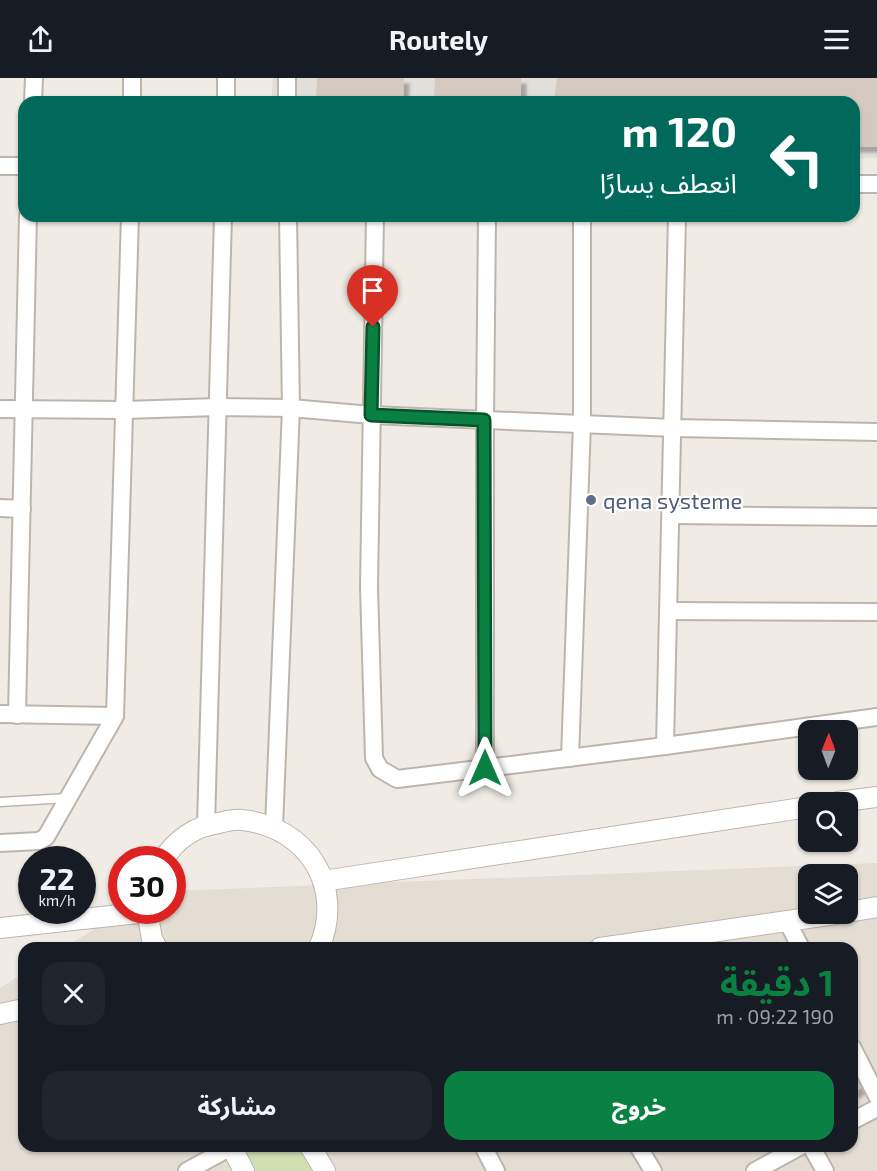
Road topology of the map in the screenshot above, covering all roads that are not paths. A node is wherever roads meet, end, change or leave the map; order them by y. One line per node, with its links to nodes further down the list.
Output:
1 (34, 78): 5 (street)
2 (132, 78): 6 (street)
3 (226, 78): 7 (street)
4 (287, 78): 8 (street)
5 (33, 96)
6 (132, 96)
7 (226, 96)
8 (287, 96)
9 (0, 166): 10 (street)
10 (18, 166)
11 (860, 184): 12 (street)
12 (877, 184)
13 (28, 222): 24 (street)
14 (130, 222): 25 (street)
15 (223, 222): 21 (street)
16 (288, 222): 22 (street)
17 (375, 222): 26 (street)
18 (487, 222): 27 (street)
19 (582, 222): 28 (street)
20 (677, 222): 29 (street)
21 (218, 407): 22 (street); 25 (street); 48 (street)
22 (291, 408): 26 (street); 49 (street)
23 (0, 409): 24 (street)
24 (24, 409): 25 (street); 32 (street)
25 (125, 410): 38 (street)
26 (371, 415): 27 (street); 42 (street)
27 (484, 420): 28 (street); 42 (street)
28 (582, 423): 29 (street); 41 (street)
29 (674, 428): 30 (street); 33 (street)
30 (877, 432)
31 (0, 508): 32 (street)
32 (22, 509): 37 (street)
33 (672, 515): 34 (street); 35 (street)
34 (877, 518)
35 (669, 611): 36 (street); 40 (street)
36 (877, 612)
37 (8, 715): 38 (street)
38 (115, 716): 44 (street)
39 (877, 717): 40 (street)
40 (665, 746): 41 (street)
41 (570, 758): 42 (street)
42 (485, 768)
43 (877, 797): 45 (street)
44 (69, 798): 46 (lane); 50 (street)
45 (858, 799)
46 (0, 802)
47 (798, 809): 52 (street)
48 (206, 825): 49 (street); 51 (street)
49 (274, 827): 52 (street)
50 (0, 843)
51 (174, 846)
52 (323, 881): 62 (street)
53 (877, 907): 54 (street)
54 (858, 910)
55 (108, 916): 59 (street)
56 (798, 920): 57 (street)
57 (788, 921): 60 (street); 63 (street)
58 (149, 924): 61 (street)
59 (0, 928)
60 (698, 941)
61 (154, 942)
62 (321, 942)
63 (798, 942)
64 (18, 1010): 65 (street)
65 (0, 1014)
66 (858, 1059): 67 (street)
67 (877, 1096)
68 (877, 1108): 69 (street)
69 (858, 1117)
70 (220, 1152): 77 (street)
71 (234, 1152): 78 (street)
72 (314, 1152): 79 (street)
73 (486, 1152): 80 (street)
74 (642, 1152): 81 (street)
75 (790, 1152): 82 (street)
76 (814, 1152): 83 (street)
77 (187, 1171)
78 (244, 1171)
79 (325, 1171)
80 (496, 1171)
81 (653, 1171)
82 (755, 1171)
83 (825, 1171)

